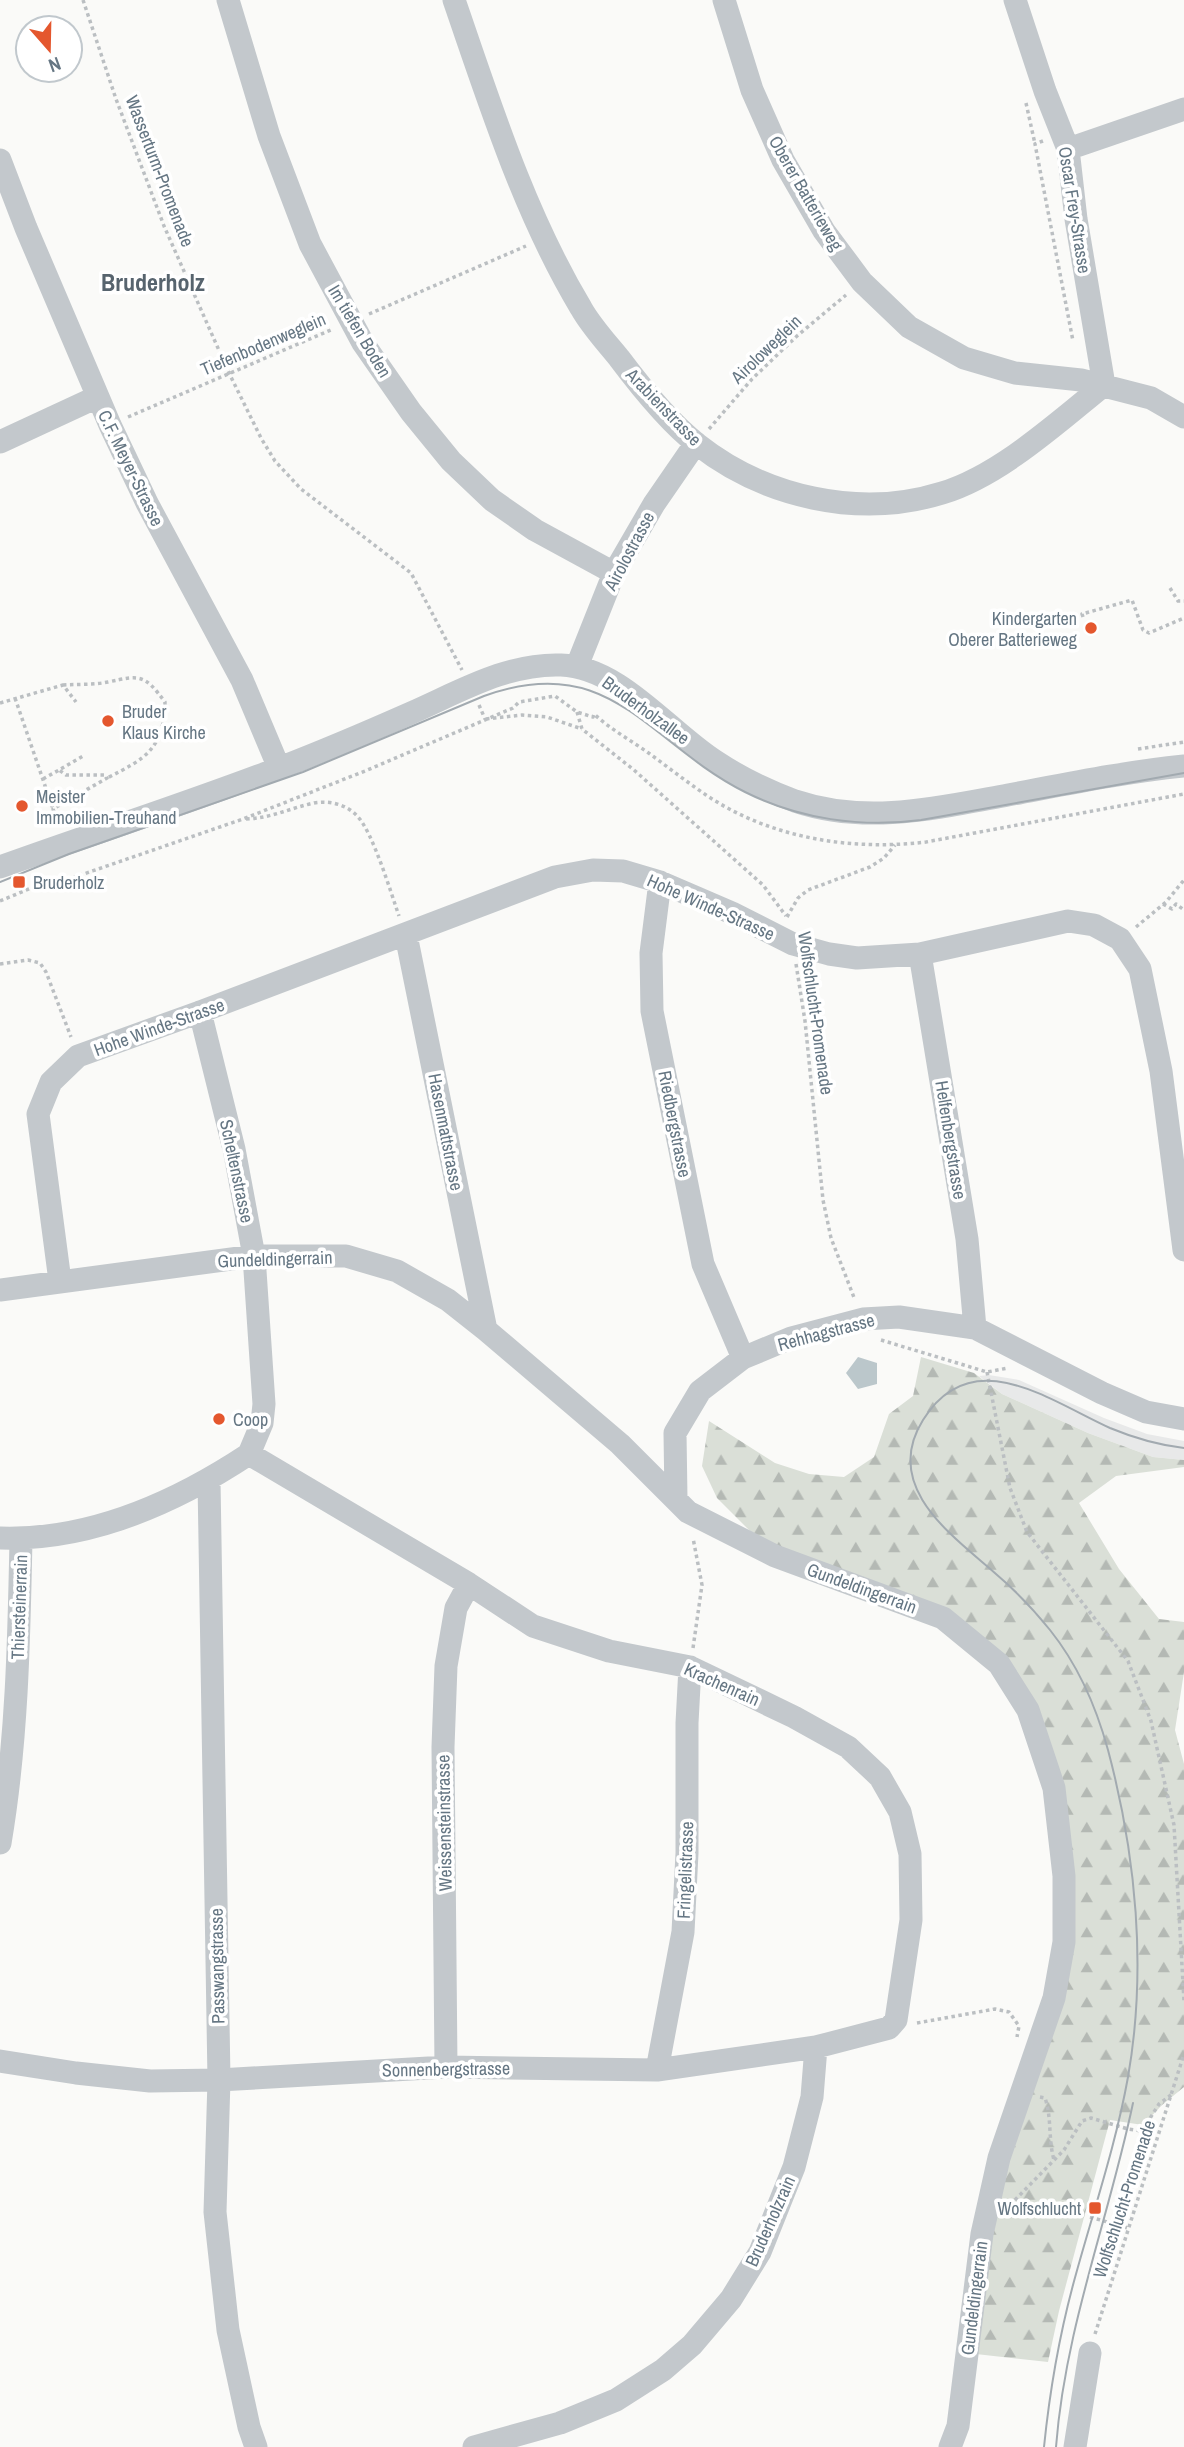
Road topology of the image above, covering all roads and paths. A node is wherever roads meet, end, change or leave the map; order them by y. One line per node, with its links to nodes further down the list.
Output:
1 (83, 0): 13 (path, Wasserturm-Promenade)
2 (228, 0): 11 (street, Im tiefen Boden)
3 (454, 0): 9 (street, Arabienstrasse)
4 (724, 0): 10 (street, Oberer Batterieweg)
5 (1015, 0): 7 (street, Oscar Frey-Strasse)
6 (1184, 109): 7 (street)
7 (1068, 149): 12 (path); 14 (street, Oscar Frey-Strasse)
8 (0, 160): 15 (street, C.F. Meyer-Strasse)
9 (544, 239): 11 (path, Tiefenbodenweglein); 19 (street, Arabienstrasse)
10 (862, 282): 14 (street, Oberer Batterieweg); 19 (path, Airoloweglein)
11 (351, 321): 13 (path, Tiefenbodenweglein); 20 (street, Im tiefen Boden)
12 (1073, 341)
13 (229, 373): 17 (path, Tiefenbodenweglein); 27 (path, Wasserturm-Promenade)
14 (1104, 385): 16 (street, Oberer Batterieweg); 19 (street, Arabienstrasse)
15 (97, 397): 17 (street, C.F. Meyer-Strasse); 18 (street)
16 (1184, 417)
17 (110, 425): 39 (street, C.F. Meyer-Strasse)
18 (1, 440)
19 (696, 443): 20 (street, Airolostrasse)
20 (614, 573): 26 (street, Airolostrasse)
21 (1170, 588): 22 (path)
22 (1184, 601)
23 (1083, 617): 24 (path)
24 (1184, 618)
25 (472, 665): 27 (path)
26 (577, 666): 38 (street, Bruderholzallee); 39 (street, Bruderholzallee)
27 (462, 669): 28 (path, Wasserturm-Promenade)
28 (467, 677)
29 (63, 685): 30 (path); 31 (path); 41 (path)
30 (15, 698): 32 (path); 42 (path)
31 (76, 702)
32 (0, 703)
33 (485, 719): 34 (path); 34 (path); 44 (path)
34 (582, 729): 46 (path, Wolfschlucht-Promenade)
35 (1184, 742): 36 (path)
36 (1136, 749)
37 (83, 756): 40 (path)
38 (1184, 766)
39 (279, 768): 45 (street, Bruderholzallee)
40 (59, 770): 41 (path); 42 (path)
41 (107, 778): 43 (path)
42 (43, 779): 43 (path)
43 (53, 808): 45 (path)
44 (243, 819): 50 (path); 53 (path)
45 (66, 844): 47 (street, Bruderholzallee)
46 (895, 845)
47 (0, 867)
48 (1184, 880): 51 (path)
49 (660, 882): 53 (street, Hohe Winde-Strasse); 55 (street, Hohe Winde-Strasse); 67 (street, Riedbergstrasse)
50 (0, 901)
51 (1163, 904): 52 (path); 54 (path)
52 (1184, 910)
53 (406, 935): 58 (street, Hohe Winde-Strasse); 66 (street, Hasenmattstrasse)
54 (1120, 939): 56 (street, Hohe Winde-Strasse); 60 (street)
55 (793, 944): 56 (street, Hohe Winde-Strasse); 64 (path, Wolfschlucht-Promenade)
56 (920, 954): 65 (street, Helfenbergstrasse)
57 (0, 964): 59 (path)
58 (200, 1012): 59 (street, Hohe Winde-Strasse); 61 (street, Scheltenstrasse)
59 (78, 1056): 62 (street, Hohe Winde-Strasse)
60 (1184, 1250)
61 (254, 1256): 62 (street, Gundeldingerrain); 66 (street, Gundeldingerrain); 69 (street, Scheltenstrasse)
62 (61, 1282): 63 (street, Gundeldingerrain)
63 (0, 1290)
64 (863, 1319): 65 (street, Rehhagstrasse); 67 (street, Rehhagstrasse); 76 (path)
65 (975, 1328): 68 (street, Rehhagstrasse)
66 (486, 1330): 71 (street, Gundeldingerrain)
67 (743, 1358): 71 (street, Rehhagstrasse)
68 (1184, 1419)
69 (249, 1454): 70 (street); 73 (street, Krachenrain)
70 (209, 1480): 72 (street); 84 (street, Passwangstrasse)
71 (682, 1505): 74 (path); 85 (street, Gundeldingerrain)
72 (11, 1538): 75 (street, Thiersteinerrain)
73 (469, 1584): 74 (street, Krachenrain); 82 (street, Weissensteinstrasse)
74 (690, 1667): 77 (street, Krachenrain); 83 (street, Fringelistrasse)
75 (0, 1843)
76 (1184, 2001)
77 (889, 2028): 78 (path); 79 (street, Sonnenbergstrasse)
78 (1016, 2039)
79 (816, 2047): 83 (street, Sonnenbergstrasse); 93 (street, Bruderholzrain)
80 (1184, 2054): 86 (path, Wolfschlucht-Promenade)
81 (0, 2061): 84 (street, Sonnenbergstrasse)
82 (446, 2067): 83 (street, Sonnenbergstrasse); 84 (street, Sonnenbergstrasse)
83 (657, 2070)
84 (219, 2080): 92 (street, Passwangstrasse)
85 (1023, 2092): 87 (path); 94 (street, Gundeldingerrain)
86 (1173, 2094): 87 (path); 90 (path, Wolfschlucht-Promenade)
87 (1054, 2160): 88 (path)
88 (1009, 2207)
89 (1090, 2217): 90 (path)
90 (1128, 2228): 91 (path, Wolfschlucht-Promenade)
91 (1090, 2353): 95 (street)
92 (256, 2447)
93 (474, 2447)
94 (950, 2447)
95 (1074, 2447)

